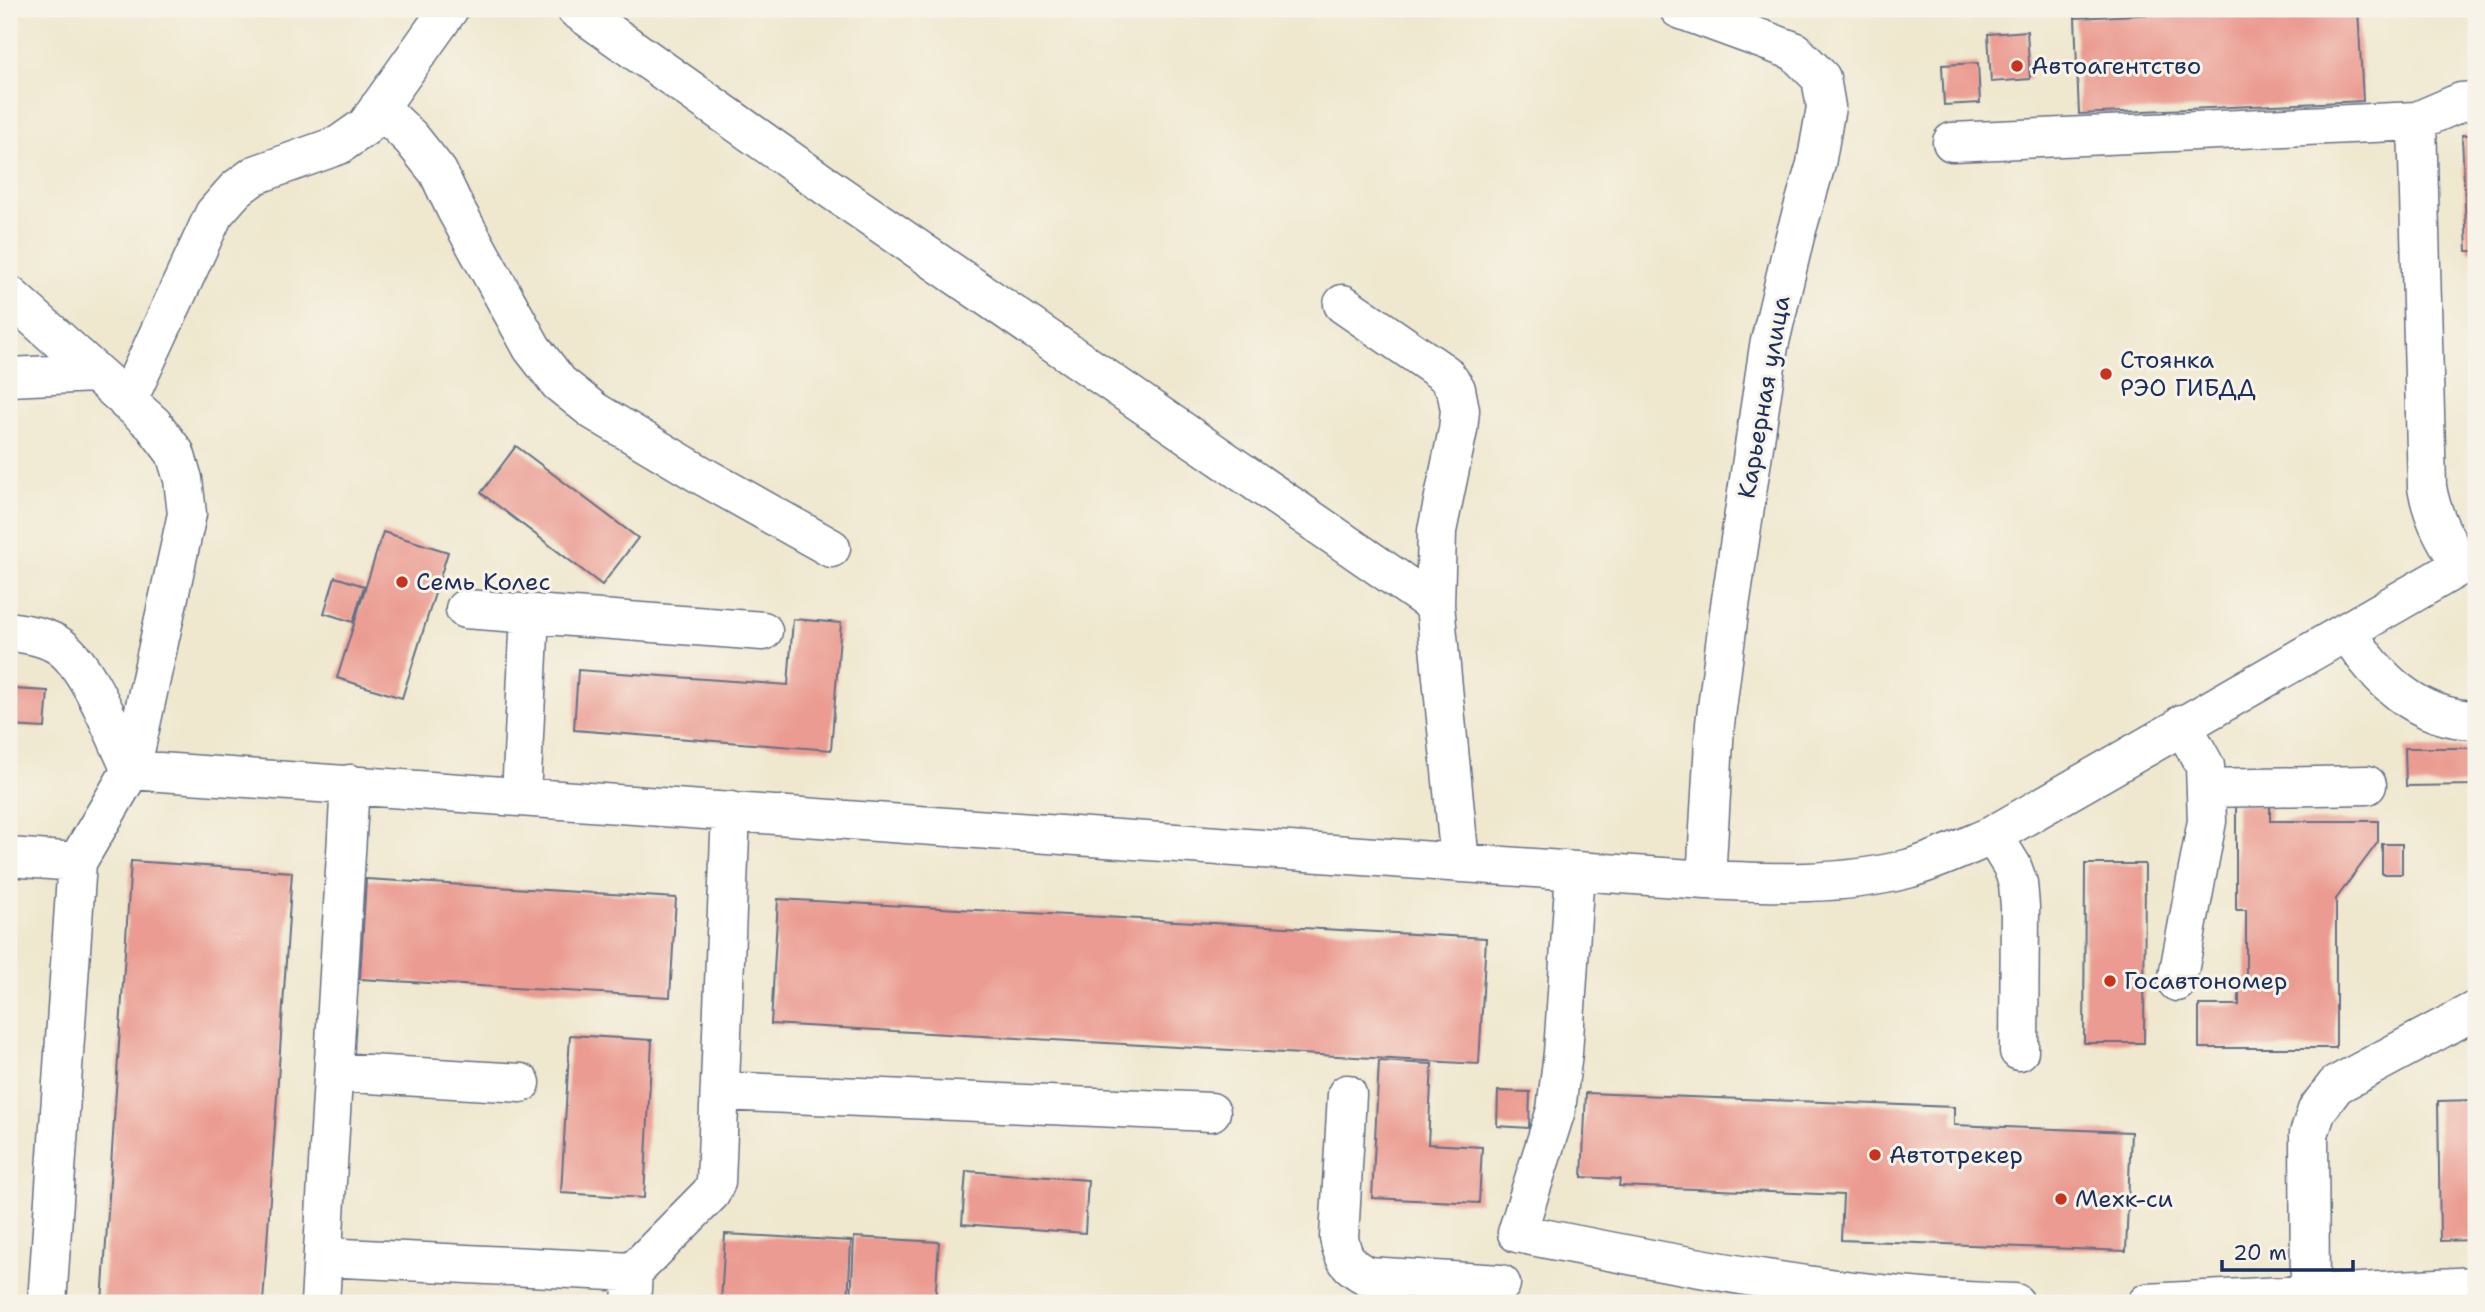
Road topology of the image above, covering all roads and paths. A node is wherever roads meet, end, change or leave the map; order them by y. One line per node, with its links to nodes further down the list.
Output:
1 (449, 9): 5 (street)
2 (576, 9): 15 (street)
3 (1679, 9): 34 (street, Карьерная улица)
4 (2476, 101): 6 (street)
5 (379, 107): 12 (street); 13 (street)
6 (2417, 121): 7 (street); 14 (street)
7 (1952, 142)
8 (9, 295): 10 (street)
9 (1343, 304): 15 (street)
10 (95, 373): 11 (street); 12 (street)
11 (9, 377)
12 (127, 402): 23 (street)
13 (831, 548)
14 (2469, 561): 20 (street)
15 (1435, 605): 32 (street)
16 (466, 608): 17 (street)
17 (530, 614): 19 (street); 27 (street)
18 (9, 631): 23 (street)
19 (763, 631)
20 (2347, 631): 21 (street); 22 (street)
21 (2476, 720)
22 (2182, 724): 26 (street); 29 (street)
23 (131, 770): 24 (street); 31 (street)
24 (350, 784): 27 (street); 38 (street)
25 (2367, 785): 26 (street)
26 (2207, 788): 35 (street)
27 (522, 796): 28 (street)
28 (732, 811): 32 (street); 40 (street)
29 (1993, 835): 34 (street); 37 (street)
30 (9, 857): 31 (street)
31 (77, 862): 50 (street)
32 (1460, 863): 33 (street)
33 (1575, 871): 34 (street); 43 (street)
34 (1706, 880)
35 (2177, 982)
36 (2476, 1010): 48 (street)
37 (2019, 1051)
38 (334, 1072): 39 (street); 44 (street)
39 (522, 1083)
40 (721, 1091): 42 (street); 46 (street)
41 (1347, 1094): 47 (street)
42 (1211, 1112)
43 (1517, 1233): 47 (street); 52 (street)
44 (323, 1257): 46 (street); 51 (street)
45 (2476, 1286): 49 (street)
46 (632, 1288)
47 (1498, 1294)
48 (2310, 1294): 49 (street); 54 (street)
49 (2424, 1296)
50 (47, 1303)
51 (320, 1303)
52 (1953, 1303): 53 (street)
53 (2015, 1303)
54 (2147, 1303)

